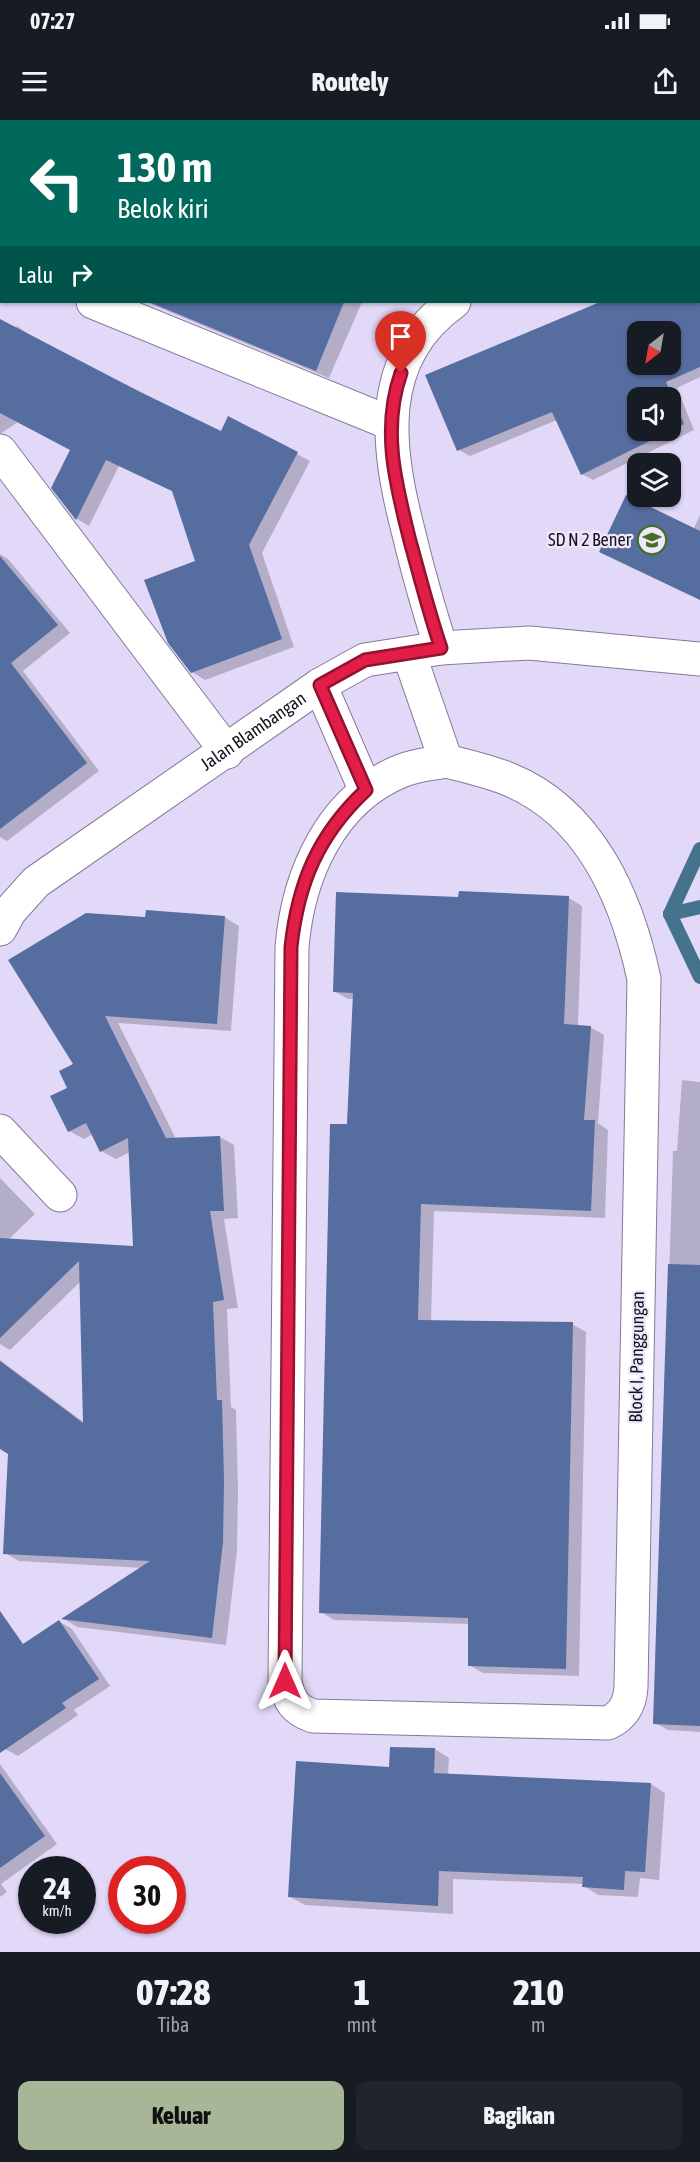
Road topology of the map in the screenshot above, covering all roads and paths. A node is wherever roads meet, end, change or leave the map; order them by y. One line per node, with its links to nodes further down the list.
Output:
1 (95, 303): 4 (street)
2 (452, 303): 3 (street)
3 (431, 312): 4 (street)
4 (390, 423): 6 (street)
5 (0, 451): 10 (street)
6 (441, 648): 7 (street, Jalan Blambangan); 8 (street, Jalan Blambangan)
7 (409, 654): 9 (street, Jalan Blambangan); 11 (street)
8 (700, 659)
9 (320, 685): 10 (street, Jalan Blambangan); 12 (street)
10 (227, 752): 13 (street, Jalan Blambangan)
11 (446, 761): 12 (street); 12 (street, Block I, Panggungan)
12 (366, 790)
13 (3, 914)
14 (0, 1131): 15 (street)
15 (60, 1195)

